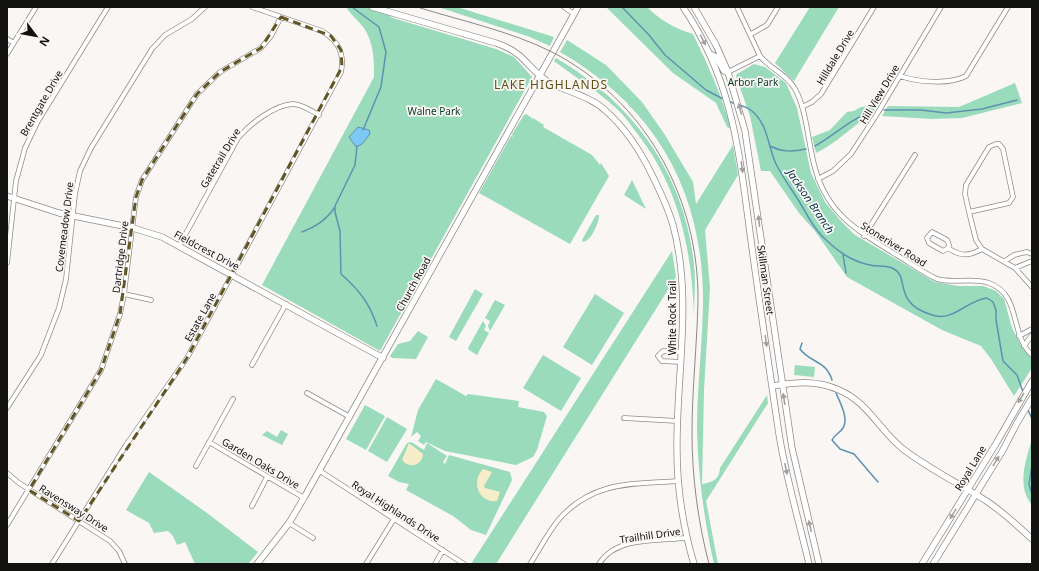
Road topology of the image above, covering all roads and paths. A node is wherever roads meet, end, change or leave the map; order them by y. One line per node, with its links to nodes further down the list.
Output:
1 (36, 7): 19 (street)
2 (108, 7): 31 (street, Brentgate Drive)
3 (205, 7): 35 (street, Covemeadow Drive)
4 (252, 7): 16 (street)
5 (372, 7): 24 (street, White Rock Trail)
6 (564, 7): 15 (street)
7 (578, 7): 15 (street, Church Road)
8 (683, 7): 21 (street, Skillman Street, one-way to 21)
9 (694, 7): 23 (street, Skillman Street)
10 (737, 7): 17 (street)
11 (778, 7): 17 (street)
12 (874, 7): 26 (street, Hilldale Drive)
13 (941, 7): 25 (street, Hill View Drive)
14 (1008, 7): 25 (street)
15 (574, 14): 24 (street, Church Road)
16 (281, 17): 27 (street, Estate Lane); 36 (street, Dartridge Drive)
17 (751, 34): 22 (street)
18 (7, 39): 19 (street)
19 (14, 43): 20 (street)
20 (7, 54)
21 (710, 54): 23 (street); 33 (street, Skillman Street, one-way to 33)
22 (760, 56): 23 (street); 26 (street, Stoneriver Road)
23 (729, 75): 32 (street, Skillman Street, one-way to 23)
24 (539, 76): 55 (street, White Rock Trail); 57 (street, Church Road)
25 (900, 76): 29 (street, Hill View Drive)
26 (802, 107): 29 (street, Stoneriver Road)
27 (319, 115): 38 (street, Gatetrail Drive); 46 (street, Estate Lane)
28 (915, 155): 37 (street)
29 (818, 179): 37 (street, Stoneriver Road)
30 (7, 196): 31 (street, Fieldcrest Drive)
31 (15, 198): 35 (street, Fieldcrest Drive); 44 (street, Brentgate Drive)
32 (757, 206): 33 (street); 61 (street, Skillman Street, one-way to 32)
33 (747, 207): 62 (street, Skillman Street, one-way to 62)
34 (969, 212): 34 (street); 40 (street)
35 (73, 216): 36 (street, Fieldcrest Drive); 66 (street, Covemeadow Drive)
36 (133, 228): 38 (street, Fieldcrest Drive); 48 (street, Dartridge Drive)
37 (864, 236): 53 (street, Stoneriver Road)
38 (179, 246): 46 (street, Fieldcrest Drive)
39 (948, 248): 39 (street); 40 (street)
40 (982, 249): 42 (street)
41 (1032, 254): 42 (street)
42 (1005, 261): 45 (street)
43 (1032, 261): 45 (street)
44 (7, 264)
45 (1015, 268): 47 (street)
46 (232, 274): 50 (street, Fieldcrest Drive); 82 (street, Estate Lane)
47 (1032, 287)
48 (124, 294): 49 (street); 76 (street, Dartridge Drive)
49 (151, 300)
50 (286, 304): 57 (street, Fieldcrest Drive); 59 (street)
51 (1032, 329): 53 (street)
52 (1032, 335): 54 (street)
53 (1019, 336): 54 (street, Stoneriver Road)
54 (1024, 346): 56 (street, Stoneriver Road)
55 (681, 352): 58 (street, White Rock Trail); 58 (street)
56 (1032, 355)
57 (383, 358): 67 (street, Church Road)
58 (681, 362): 69 (street, White Rock Trail)
59 (252, 365)
60 (1032, 381): 77 (street, Royal Lane, one-way to 77)
61 (782, 384): 62 (street); 77 (street); 100 (street, Skillman Street, one-way to 61)
62 (773, 386): 99 (street, Skillman Street, one-way to 99)
63 (307, 393): 67 (street)
64 (1032, 398): 78 (street, Royal Lane, one-way to 64)
65 (233, 399): 70 (street)
66 (7, 408)
67 (350, 417): 72 (street, Church Road)
68 (624, 418): 69 (street)
69 (678, 421): 75 (street, White Rock Trail)
70 (209, 442): 71 (street); 74 (street, Garden Oaks Drive)
71 (196, 466)
72 (320, 471): 79 (street, Church Road); 81 (street, Royal Highlands Drive)
73 (7, 473): 76 (street, Ravensway Drive)
74 (267, 477): 79 (street, Garden Oaks Drive); 80 (street)
75 (678, 481): 86 (street, White Rock Trail); 96 (street)
76 (29, 490): 82 (street, Ravensway Drive); 84 (street, Dartridge Drive)
77 (968, 490): 78 (street); 89 (street, Royal Lane, one-way to 89)
78 (976, 495): 87 (street); 102 (street, Royal Lane)
79 (304, 498): 83 (street, Church Road)
80 (252, 506)
81 (394, 519): 88 (street, Royal Highlands Drive); 93 (street)
82 (79, 521): 90 (street, Estate Lane); 91 (street, Ravensway Drive)
83 (289, 523): 85 (street); 92 (street, Church Road)
84 (7, 525)
85 (313, 538)
86 (686, 538): 97 (street, Trailhill Drive); 98 (street, White Rock Trail)
87 (1032, 539)
88 (443, 550): 94 (street); 95 (street, Royal Highlands Drive)
89 (925, 558): 101 (street, Royal Lane); 102 (street)
90 (52, 564)
91 (125, 564)
92 (257, 564)
93 (366, 564)
94 (434, 564)
95 (464, 564)
96 (530, 564)
97 (599, 564)
98 (694, 564)
99 (810, 564)
100 (819, 564)
101 (922, 564)
102 (934, 564)

